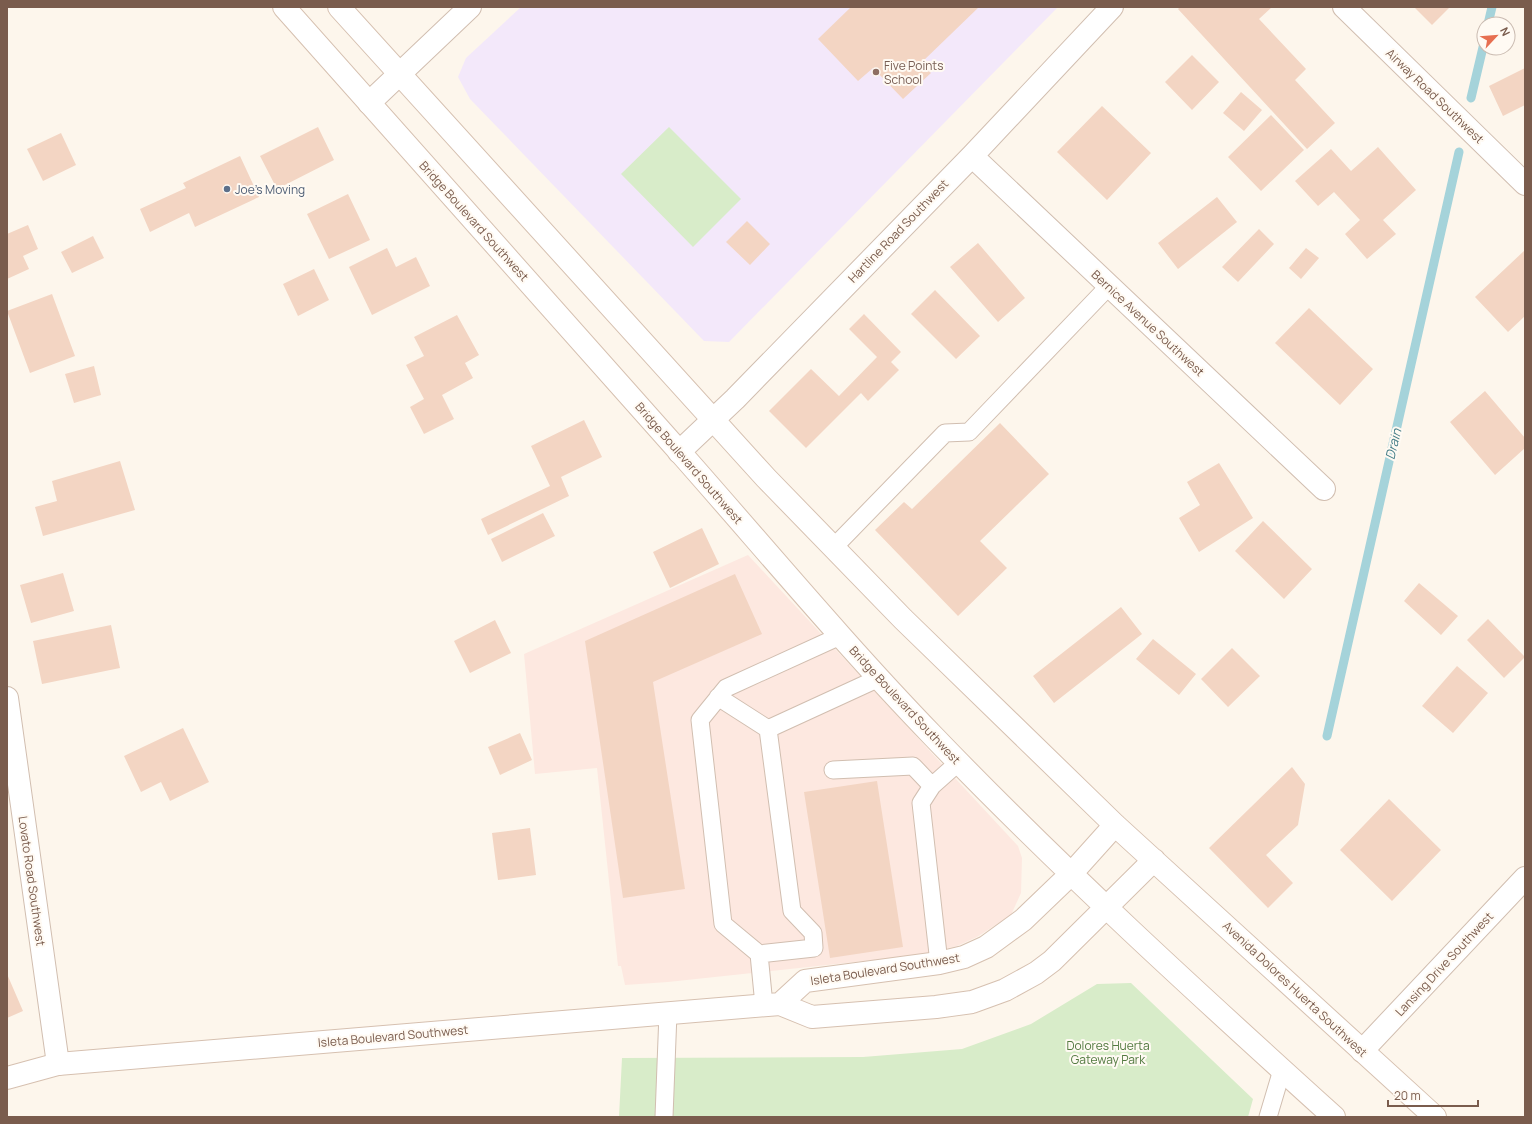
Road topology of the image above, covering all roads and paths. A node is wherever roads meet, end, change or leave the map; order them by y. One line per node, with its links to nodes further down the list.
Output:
1 (284, 7): 7 (main road, Bridge Boulevard Southwest)
2 (339, 7): 6 (main road)
3 (470, 7): 6 (main road)
4 (1112, 7): 8 (main road, Hartline Road Southwest)
5 (1344, 7): 9 (main road, Airway Road Southwest)
6 (399, 75): 7 (main road); 11 (main road)
7 (369, 103): 12 (main road, Bridge Boulevard Southwest)
8 (972, 156): 10 (main road, Bernice Avenue Southwest); 11 (main road, Hartline Road Southwest)
9 (1524, 182)
10 (1109, 286): 13 (main road, Bernice Avenue Southwest); 14 (lane)
11 (713, 420): 12 (main road, Hartline Road Southwest); 14 (main road)
12 (679, 452): 15 (main road, Bridge Boulevard Southwest)
13 (1324, 489)
14 (834, 547): 23 (main road)
15 (840, 636): 16 (main road, Bridge Boulevard Southwest); 17 (lane)
16 (880, 678): 19 (lane); 20 (main road, Bridge Boulevard Southwest)
17 (718, 697): 19 (lane); 28 (lane)
18 (7, 698): 33 (main road, Lovato Road Southwest)
19 (768, 729): 28 (lane)
20 (959, 762): 22 (lane); 25 (main road, Bridge Boulevard Southwest)
21 (833, 770): 22 (lane)
22 (932, 786): 29 (lane)
23 (1115, 824): 24 (main road); 25 (main road, Isleta Boulevard Southwest)
24 (1154, 860): 27 (main road, Isleta Boulevard Southwest); 32 (main road, Avenida Dolores Huerta Southwest)
25 (1071, 874): 27 (main road, Bridge Boulevard Southwest); 29 (main road, Isleta Boulevard Southwest)
26 (1525, 878): 32 (main road, Lansing Drive Southwest)
27 (1106, 907): 30 (main road, Isleta Boulevard Southwest); 34 (main road)
28 (759, 954): 30 (lane)
29 (938, 963): 30 (main road, Isleta Boulevard Southwest)
30 (772, 1005): 31 (main road, Isleta Boulevard Southwest)
31 (668, 1013): 33 (main road, Isleta Boulevard Southwest); 36 (lane)
32 (1362, 1051): 39 (main road, Avenida Dolores Huerta Southwest)
33 (58, 1064): 35 (main road, Isleta Boulevard Southwest)
34 (1282, 1070): 37 (lane); 38 (main road)
35 (7, 1078)
36 (664, 1117)
37 (1268, 1117)
38 (1334, 1117)
39 (1435, 1117)

